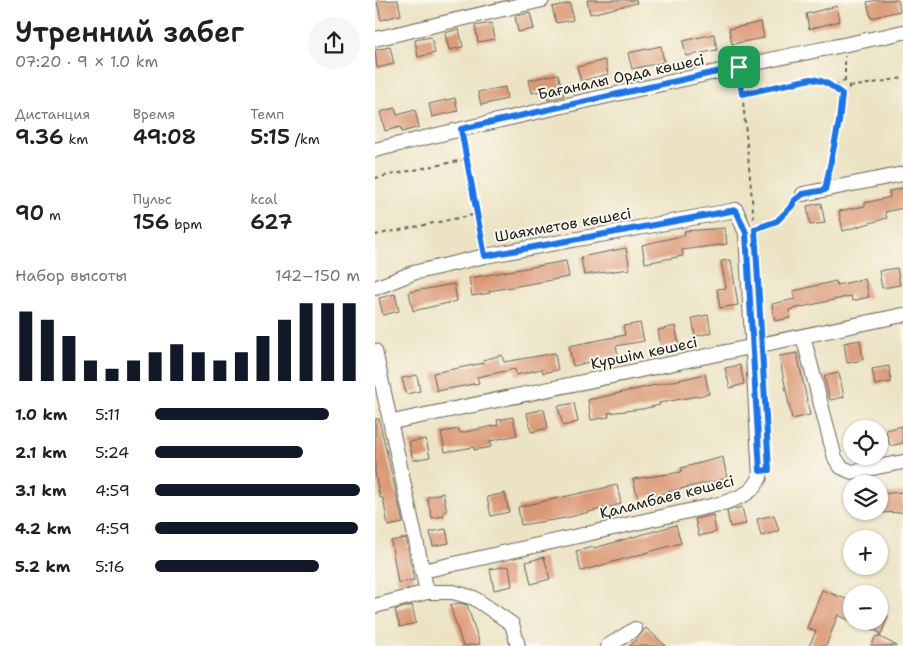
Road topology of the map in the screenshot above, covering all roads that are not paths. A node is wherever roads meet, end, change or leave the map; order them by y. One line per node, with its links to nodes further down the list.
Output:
1 (542, 0): 3 (street)
2 (903, 32): 4 (street, Бағаналы Орда көшесі)
3 (375, 39)
4 (375, 150)
5 (903, 174): 6 (street)
6 (803, 194)
7 (746, 233): 8 (street, Шаяхметов көшесі); 11 (street, Қаламбаев көшесі)
8 (375, 288)
9 (903, 315): 10 (street, Күршім көшесі)
10 (803, 336): 11 (street, Күршім көшесі); 14 (street)
11 (752, 347): 13 (street, Күршім көшесі); 15 (street, Қаламбаев көшесі)
12 (375, 351): 13 (street)
13 (392, 422): 15 (street)
14 (903, 462)
15 (423, 571): 16 (street)
16 (427, 592): 17 (street); 19 (street)
17 (375, 606)
18 (635, 629): 20 (street)
19 (518, 646)
20 (608, 646)

